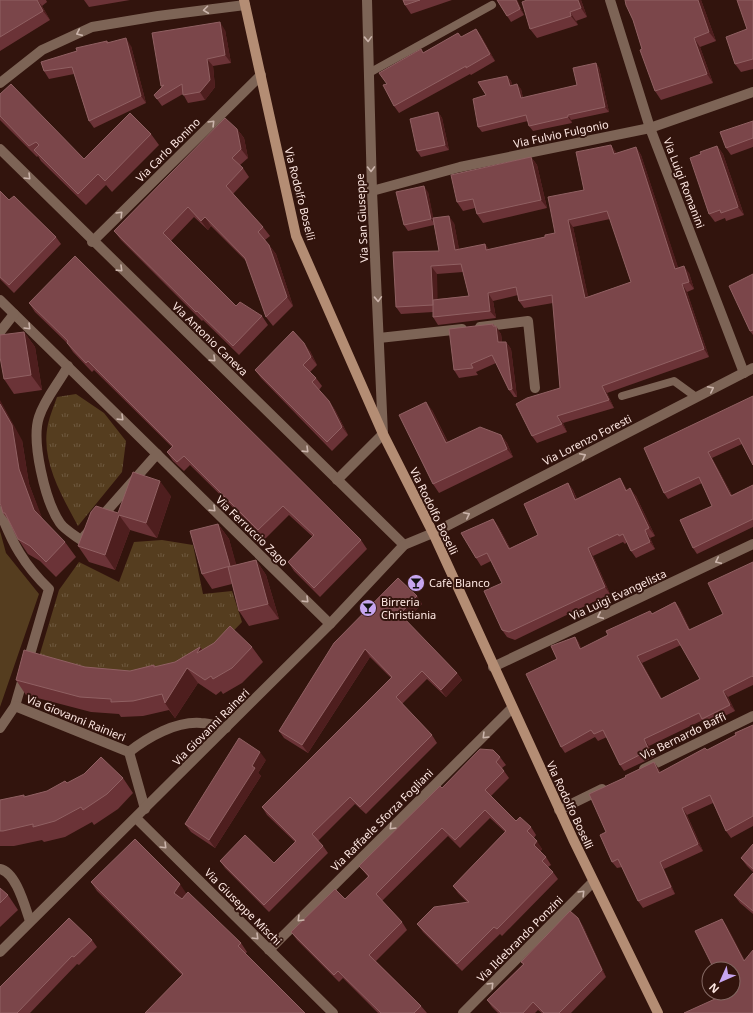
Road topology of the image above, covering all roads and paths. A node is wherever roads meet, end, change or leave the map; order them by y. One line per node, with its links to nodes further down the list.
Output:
1 (367, 0): 5 (street, Via San Giuseppe, one-way to 5)
2 (610, 0): 9 (street, Via Luigi Romanini)
3 (245, 3): 6 (street, Via Rodolfo Boselli); 7 (street, one-way to 7)
4 (492, 5): 5 (lane)
5 (369, 73): 11 (street, Via San Giuseppe, one-way to 11)
6 (261, 75): 12 (street, Via Carlo Bonino, one-way to 6); 22 (street, Via Rodolfo Boselli)
7 (0, 83)
8 (753, 92): 9 (street, Via Fulvio Fulgonio)
9 (650, 128): 11 (street, Via Fulvio Fulgonio); 18 (street, Via Luigi Romanini)
10 (0, 150): 12 (street, Via Antonio Caneva, one-way to 12)
11 (372, 191): 16 (street, Via San Giuseppe, one-way to 16)
12 (92, 242): 24 (street, Via Antonio Caneva, one-way to 24)
13 (0, 300): 14 (street, Via Ferruccio Zago)
14 (14, 314): 15 (street); 17 (street, Via Ferruccio Zago, one-way to 17)
15 (0, 332)
16 (379, 338): 19 (street); 22 (street, Via San Giuseppe)
17 (68, 366): 23 (street, Via Ferruccio Zago, one-way to 23); 23 (street)
18 (748, 370): 21 (street, Via Lorenzo Foresti, one-way to 18)
19 (535, 388)
20 (622, 396): 21 (lane)
21 (696, 397): 26 (street, Via Lorenzo Foresti, one-way to 21)
22 (383, 434): 24 (street); 26 (street, Via Rodolfo Boselli)
23 (157, 454): 29 (street, Via Ferruccio Zago, one-way to 29)
24 (337, 480): 28 (street, Via Antonio Caneva)
25 (0, 511): 31 (street)
26 (433, 533): 28 (street, Via Lorenzo Foresti); 30 (street, Via Rodolfo Boselli)
27 (753, 544): 30 (street, Via Luigi Evangelista, one-way to 30)
28 (404, 545): 29 (street, Via Giovanni Raineri)
29 (330, 624): 35 (street, Via Giovanni Raineri)
30 (493, 667): 32 (street, Via Rodolfo Boselli)
31 (15, 706): 34 (street, Via Giovanni Rainieri); 36 (street, Via Giovanni Rainieri)
32 (512, 708): 40 (street, Via Rodolfo Boselli); 45 (street, Via Raffaele Sforza Fogliani, one-way to 45)
33 (753, 716): 37 (street, Via Bernardo Baffi)
34 (0, 728)
35 (226, 728): 36 (street, Via Giovanni Rainieri); 39 (street, Via Giovanni Raineri)
36 (129, 752): 39 (street, Via Giovanni Rainieri)
37 (638, 772)
38 (609, 786): 40 (street)
39 (145, 809): 41 (street, Via Giovanni Raineri)
40 (559, 810): 43 (street, Via Rodolfo Boselli)
41 (136, 818): 44 (street, Via Giovanni Raineri); 45 (street, Via Giuseppe Mischi, one-way to 45)
42 (0, 868): 44 (street)
43 (593, 882): 48 (street, Via Ildebrando Ponzini, one-way to 43); 49 (street, Via Rodolfo Boselli)
44 (30, 921): 46 (street, Via Giovanni Raineri)
45 (269, 950): 47 (street, Via Giuseppe Mischi)
46 (0, 952)
47 (333, 1013)
48 (463, 1013)
49 (658, 1013)

